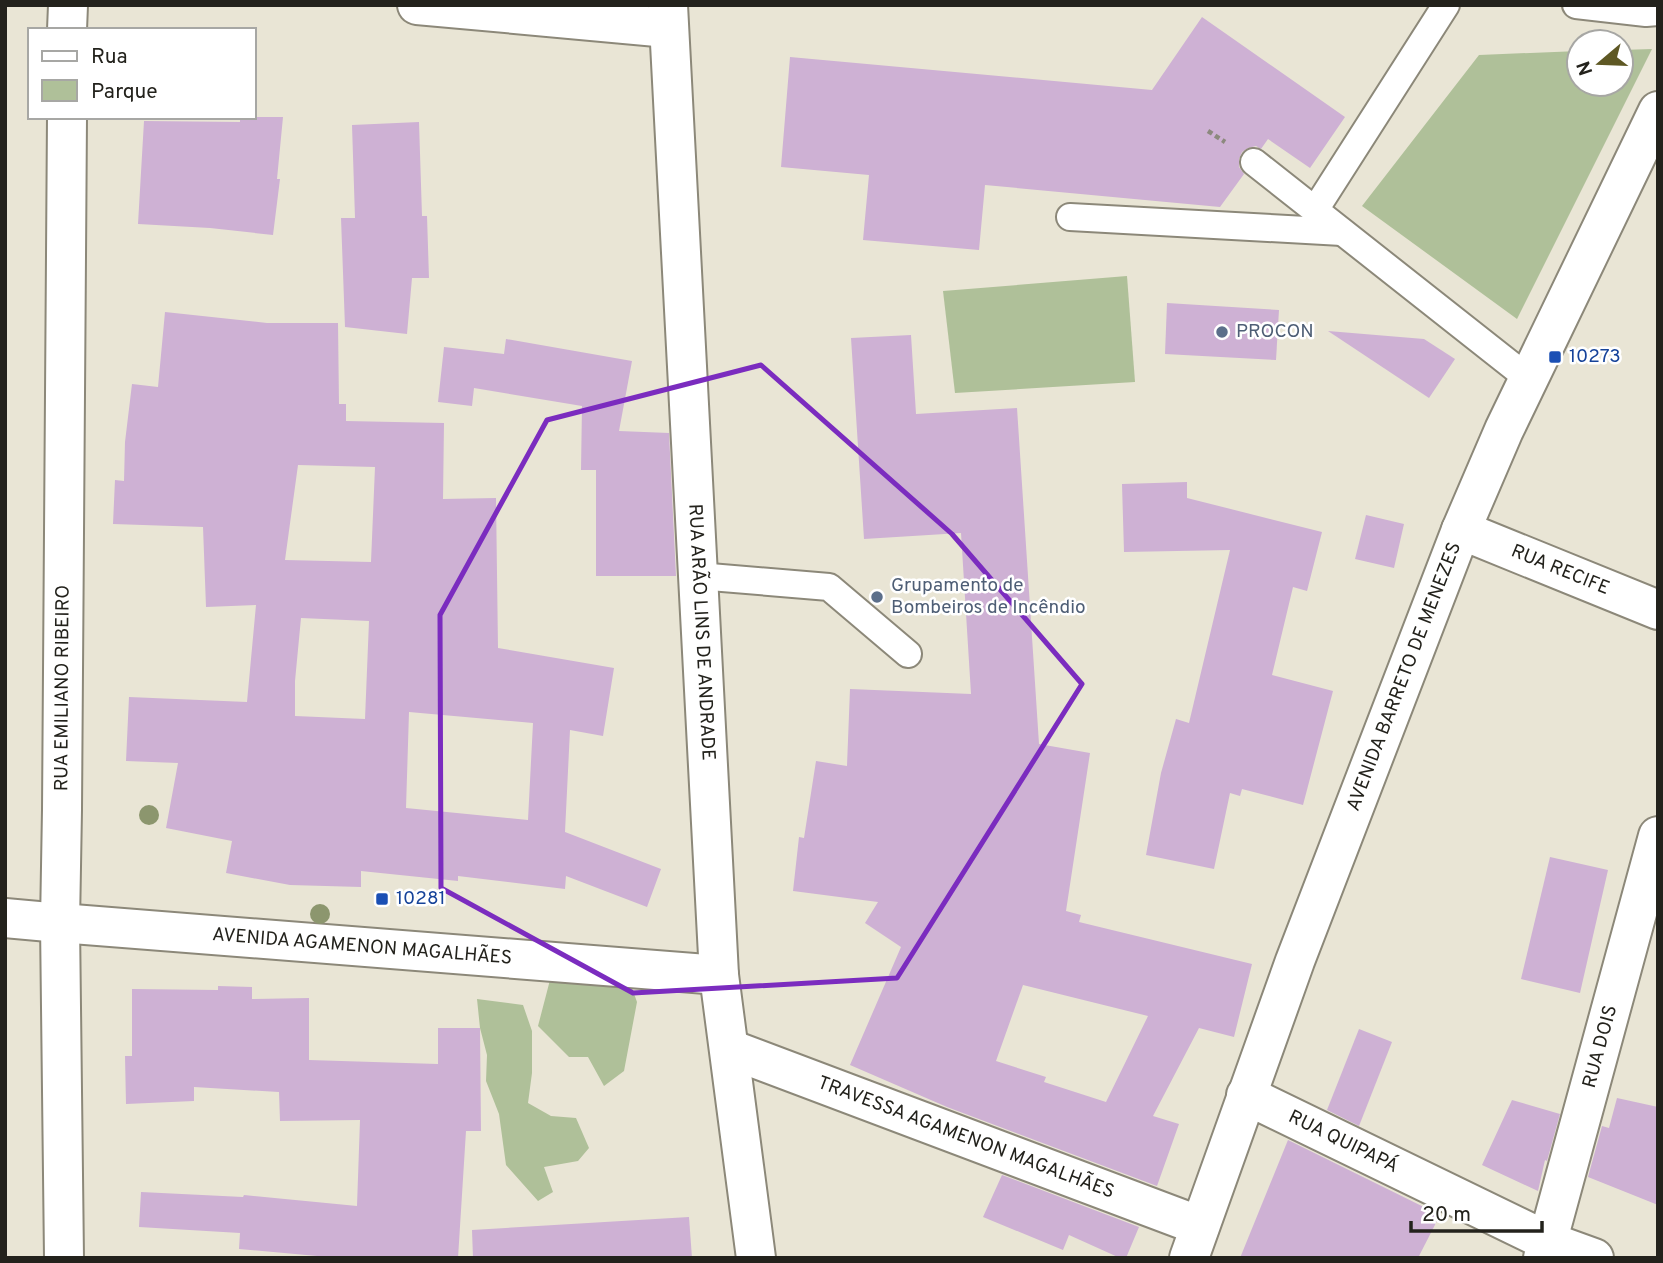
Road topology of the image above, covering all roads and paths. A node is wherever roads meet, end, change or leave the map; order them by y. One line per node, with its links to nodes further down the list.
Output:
1 (68, 5): 7 (main road)
2 (417, 5): 5 (main road)
3 (1446, 5): 11 (lane)
4 (1576, 5): 6 (lane)
5 (668, 17): 16 (main road, RUA ARÃO LINS DE ANDRADE)
6 (1654, 17)
7 (67, 28)
8 (1658, 111): 14 (main road, AVENIDA BARRETO DE MENEZES)
9 (67, 119): 21 (main road, RUA EMILIANO RIBEIRO)
10 (1254, 162): 11 (lane)
11 (1315, 210): 13 (lane)
12 (1070, 217): 13 (lane)
13 (1342, 232): 14 (lane)
14 (1529, 379): 15 (main road, AVENIDA BARRETO DE MENEZES)
15 (1461, 530): 17 (main road, RUA RECIFE); 24 (main road, AVENIDA BARRETO DE MENEZES)
16 (698, 576): 18 (lane); 22 (main road, RUA ARÃO LINS DE ANDRADE)
17 (1658, 610)
18 (908, 653)
19 (1658, 836): 26 (main road, RUA DOIS)
20 (5, 918): 21 (main road, AVENIDA AGAMENON MAGALHÃES)
21 (60, 923): 22 (main road, AVENIDA AGAMENON MAGALHÃES); 27 (main road, RUA EMILIANO RIBEIRO)
22 (719, 975): 23 (main road, RUA ARÃO LINS DE ANDRADE)
23 (730, 1049): 25 (main road, TRAVESSA AGAMENON MAGALHÃES); 28 (main road, RUA ARÃO LINS DE ANDRADE)
24 (1246, 1095): 25 (main road, AVENIDA BARRETO DE MENEZES); 26 (main road, RUA QUIPAPÁ)
25 (1194, 1242)
26 (1545, 1250): 29 (main road, RUA QUIPAPÁ)
27 (64, 1258)
28 (755, 1258)
29 (1594, 1258)

